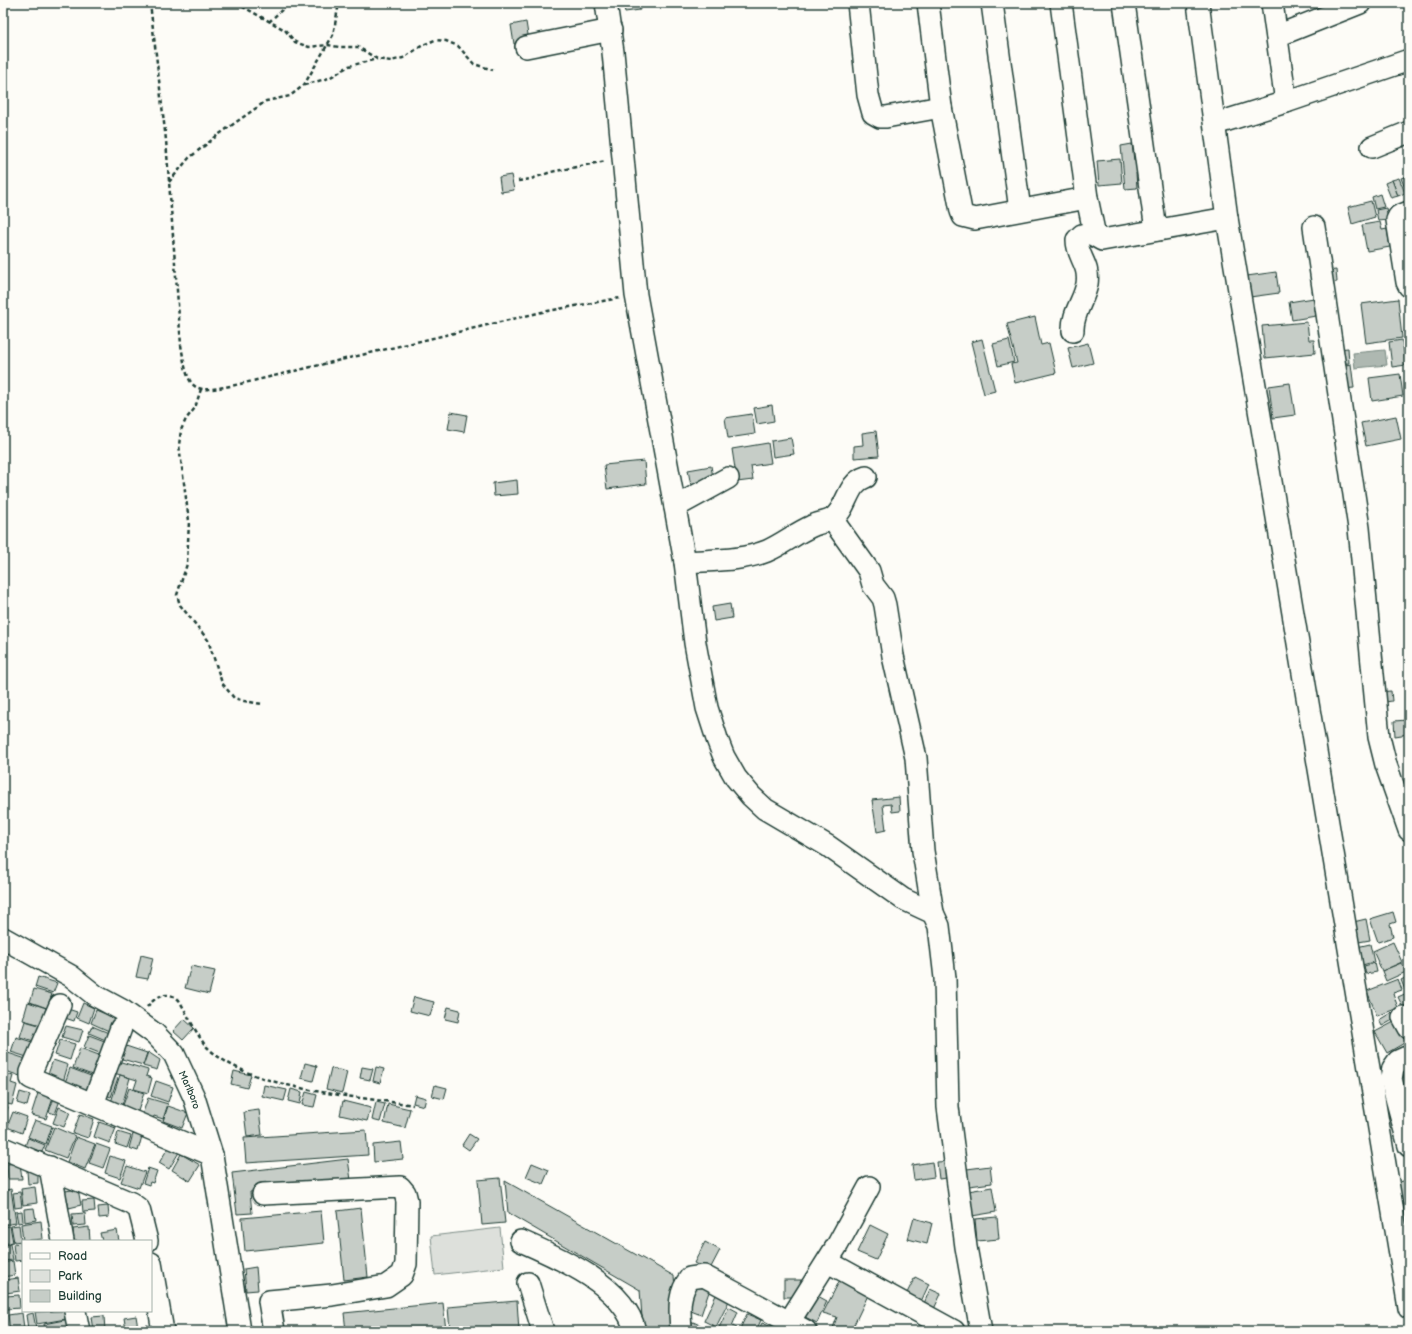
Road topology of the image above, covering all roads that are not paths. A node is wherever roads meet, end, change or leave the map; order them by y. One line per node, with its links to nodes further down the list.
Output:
1 (606, 3): 10 (street)
2 (858, 3): 15 (street)
3 (928, 3): 15 (street)
4 (992, 3): 20 (street)
5 (1061, 3): 19 (street)
6 (1124, 3): 24 (street)
7 (1198, 3): 16 (street)
8 (1272, 3): 11 (street)
9 (1347, 5): 11 (street)
10 (611, 30): 12 (street); 30 (street)
11 (1277, 36): 14 (street)
12 (526, 47)
13 (1409, 60): 14 (street)
14 (1286, 102): 16 (street)
15 (940, 107): 20 (street)
16 (1215, 124): 22 (street)
17 (1409, 132): 18 (street)
18 (1372, 147)
19 (1086, 198): 20 (street); 25 (street)
20 (1020, 210)
21 (1409, 212): 26 (street)
22 (1228, 218): 24 (street); 54 (street)
23 (1314, 227): 33 (street)
24 (1156, 230): 25 (street)
25 (1094, 232): 27 (street)
26 (1409, 286)
27 (1073, 331)
28 (866, 477): 31 (street)
29 (728, 478): 30 (street)
30 (675, 507): 32 (street)
31 (832, 519): 32 (street); 34 (street)
32 (685, 562): 34 (street)
33 (1409, 830)
34 (933, 913): 65 (street)
35 (3, 938): 42 (street, Marlboro)
36 (60, 1005): 39 (street)
37 (121, 1028): 39 (street)
38 (1409, 1056): 40 (street)
39 (93, 1104): 42 (street)
40 (1409, 1146)
41 (3, 1148): 43 (street)
42 (212, 1155): 53 (street, Marlboro)
43 (50, 1166): 46 (street); 47 (street)
44 (869, 1187): 49 (street)
45 (263, 1194): 52 (street)
46 (63, 1240)
47 (147, 1240)
48 (521, 1241): 62 (street)
49 (828, 1262): 56 (street); 64 (street)
50 (152, 1269): 58 (street)
51 (528, 1283): 61 (street)
52 (269, 1301): 53 (street); 60 (street)
53 (236, 1303): 59 (street, Marlboro)
54 (1409, 1308)
55 (75, 1312): 57 (street)
56 (798, 1327): 63 (street)
57 (79, 1331)
58 (163, 1331)
59 (240, 1331)
60 (274, 1331)
61 (543, 1331)
62 (635, 1331)
63 (681, 1331)
64 (954, 1331)
65 (981, 1331)

